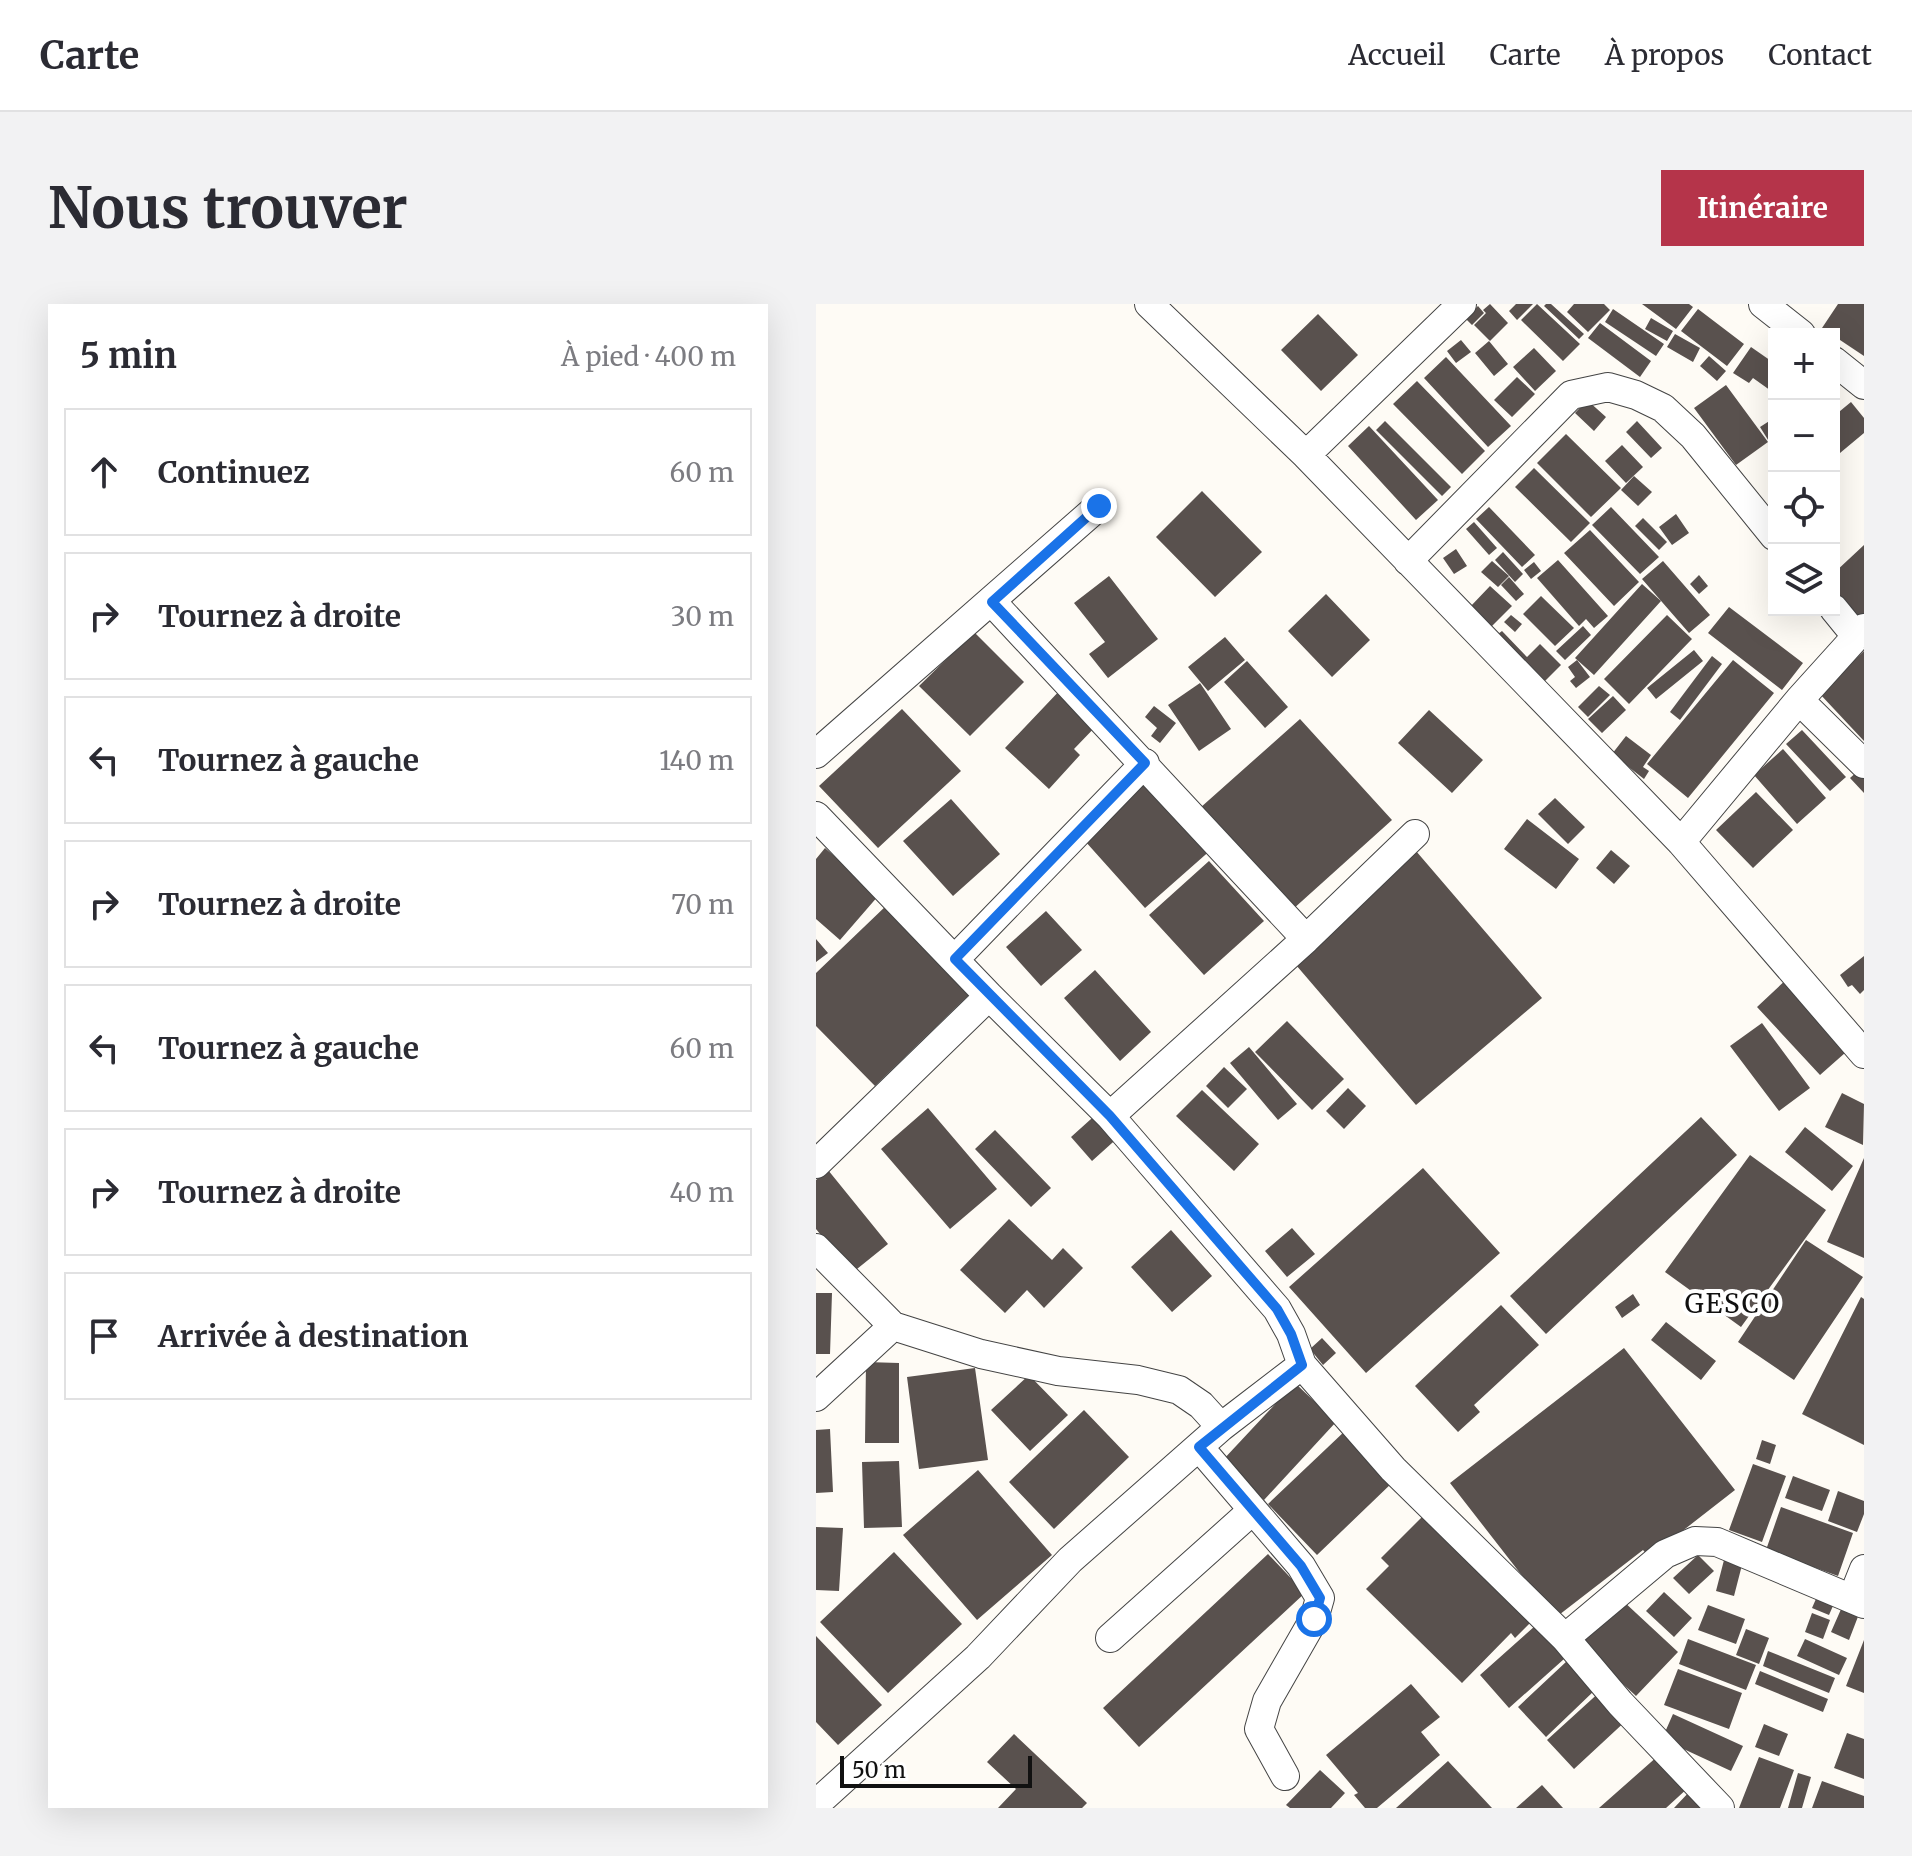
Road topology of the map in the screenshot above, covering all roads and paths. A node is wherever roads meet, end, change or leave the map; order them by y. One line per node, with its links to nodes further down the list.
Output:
1 (1149, 304): 7 (street)
2 (1462, 304): 7 (street)
3 (1763, 304): 4 (street)
4 (1793, 328)
5 (1840, 366): 6 (street)
6 (1864, 385)
7 (1306, 455): 10 (street)
8 (1099, 506): 11 (street)
9 (1768, 529): 10 (street)
10 (1408, 561): 20 (street)
11 (992, 602): 15 (street); 16 (street)
12 (1840, 614): 13 (street)
13 (1860, 632): 14 (street)
14 (1799, 700): 17 (street); 20 (street)
15 (816, 754)
16 (1145, 763): 21 (street); 22 (street)
17 (1864, 764)
18 (816, 816): 22 (street)
19 (1415, 834): 21 (street)
20 (1681, 842): 24 (street)
21 (1306, 939): 25 (street)
22 (955, 959): 23 (street)
23 (989, 996): 25 (street); 26 (street)
24 (1860, 1041)
25 (1110, 1116): 29 (street)
26 (816, 1164)
27 (816, 1248): 28 (street)
28 (893, 1326): 30 (street); 31 (street)
29 (1302, 1365): 31 (street); 37 (street)
30 (816, 1397)
31 (1221, 1427): 32 (street)
32 (1199, 1447): 33 (street); 39 (street)
33 (1253, 1510): 36 (street); 38 (street)
34 (1864, 1569): 35 (street)
35 (1858, 1602): 37 (street)
36 (1110, 1638)
37 (1565, 1638): 40 (street)
38 (1285, 1776)
39 (828, 1803)
40 (1720, 1808)

